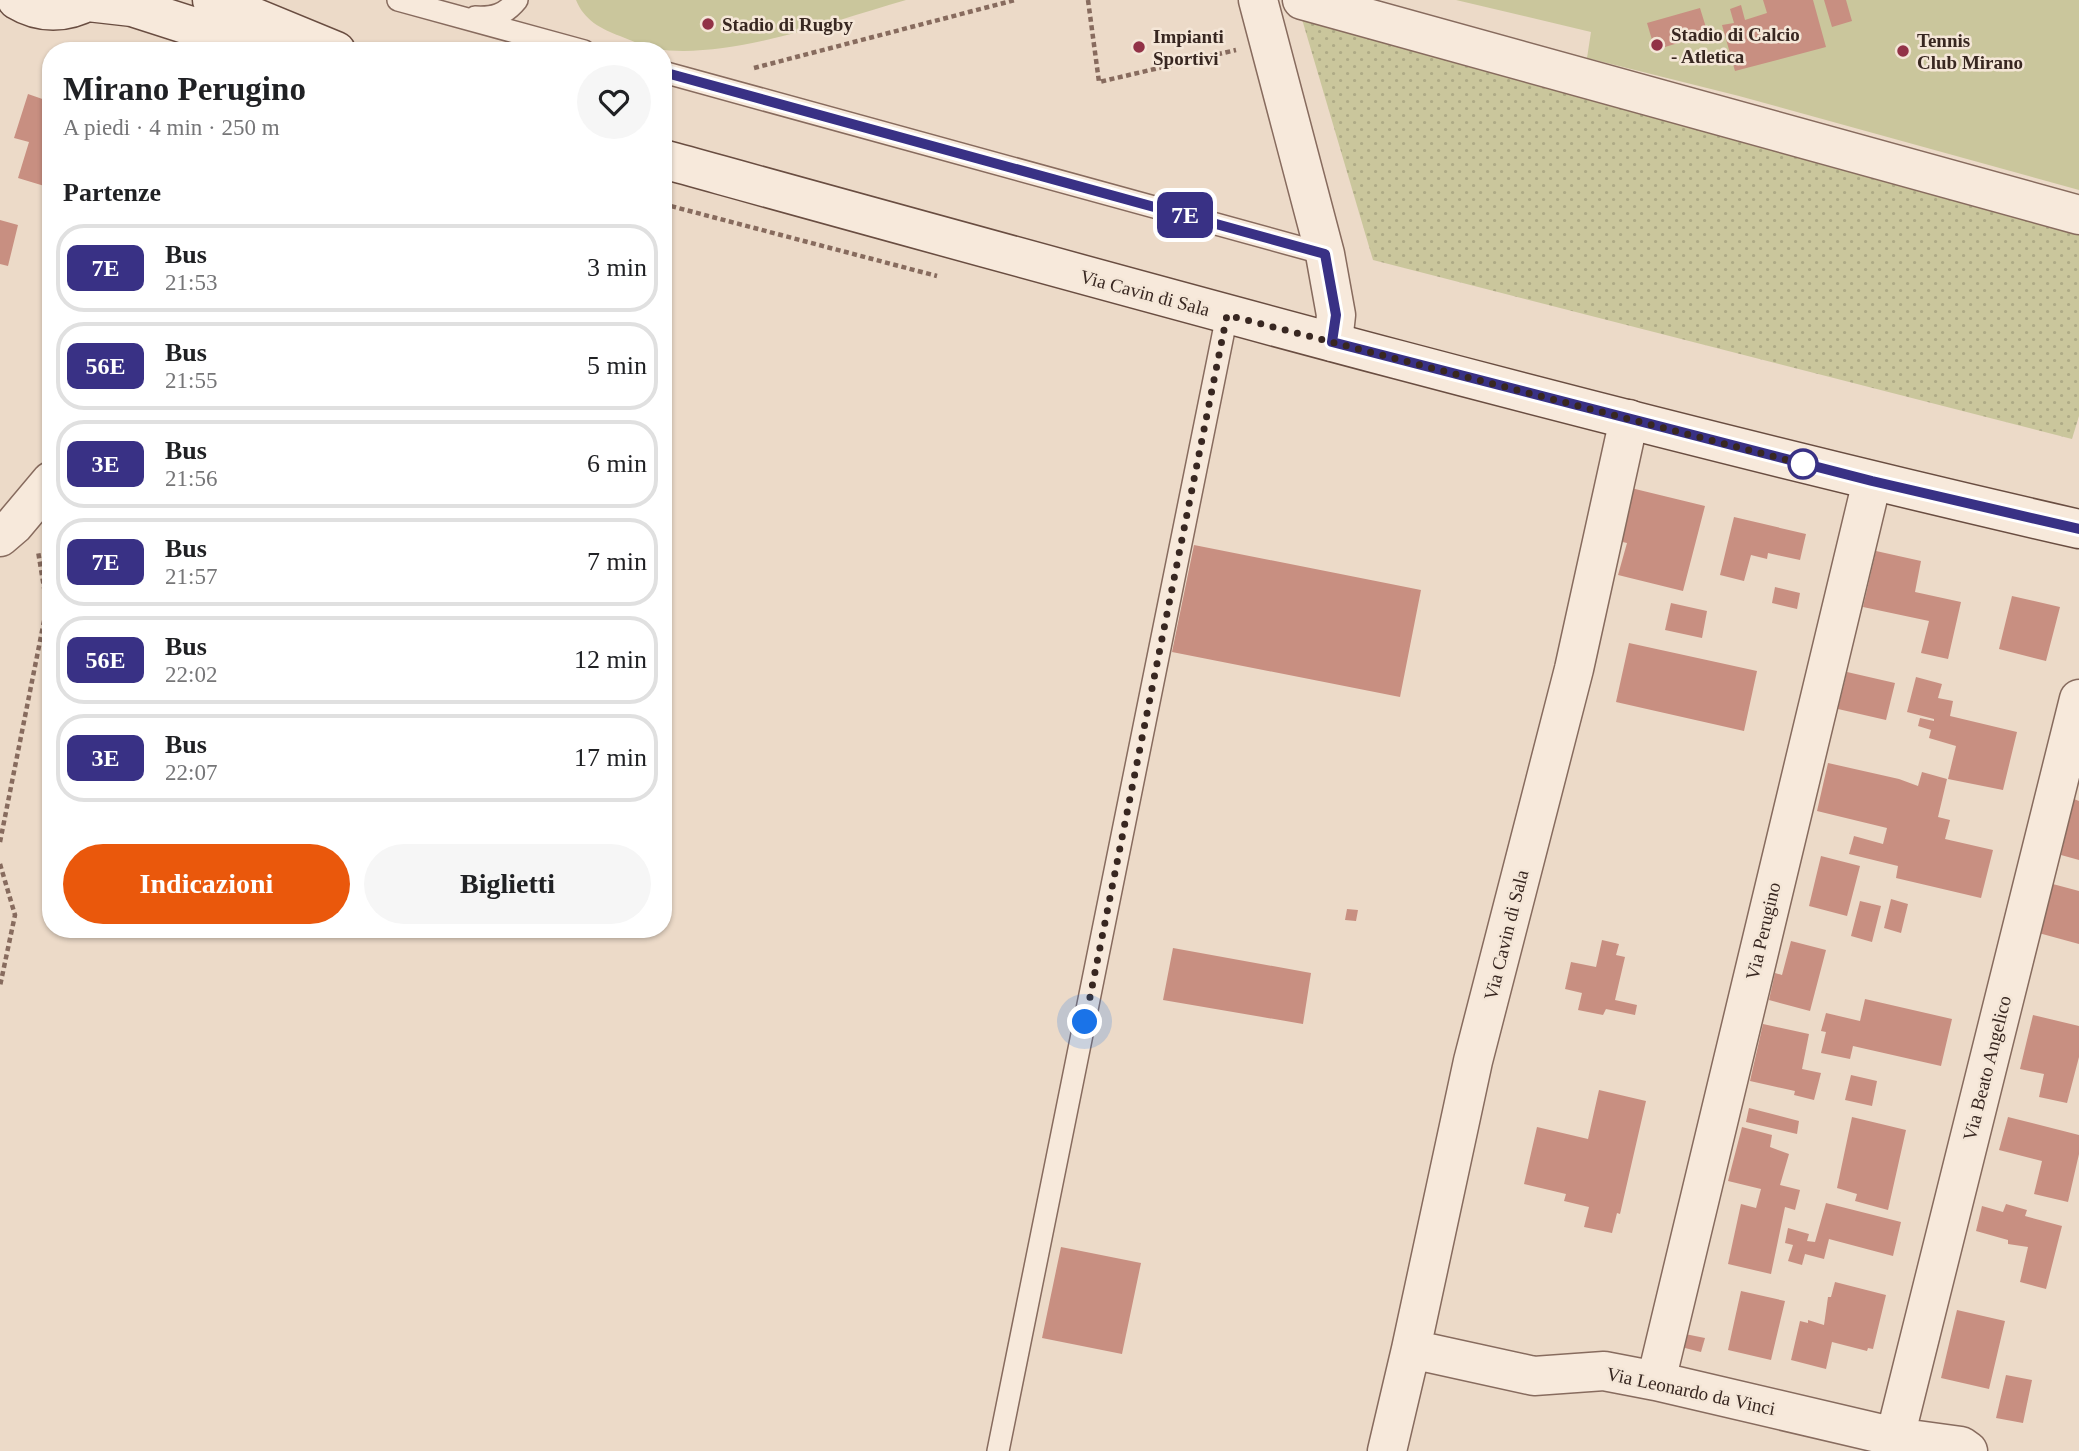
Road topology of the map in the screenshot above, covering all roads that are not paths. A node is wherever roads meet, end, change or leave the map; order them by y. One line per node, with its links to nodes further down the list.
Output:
1 (17, 0): 7 (street)
2 (212, 0): 10 (street)
3 (398, 0): 8 (lane)
4 (517, 0): 8 (lane)
5 (1258, 0): 15 (street)
6 (1302, 0): 14 (street)
7 (89, 1): 9 (street)
8 (459, 17): 11 (lane)
9 (242, 42)
10 (314, 42)
11 (551, 42)
12 (672, 74): 15 (lane)
13 (672, 161): 16 (street, Via Cavin di Sala)
14 (2079, 215)
15 (1325, 254): 17 (street)
16 (1227, 315): 17 (street, Via Cavin di Sala); 27 (lane)
17 (1332, 342): 18 (street, Via Cavin di Sala)
18 (1629, 419): 19 (street, Via Cavin di Sala); 24 (street, Via Cavin di Sala)
19 (1872, 481): 21 (street, Via Cavin di Sala); 25 (street, Via Perugino)
20 (40, 493): 22 (street)
21 (2079, 529)
22 (0, 537)
23 (2079, 699): 26 (street, Via Beato Angelico)
24 (1411, 1349): 25 (street, Via Leonardo da Vinci); 28 (street, Via Cavin di Sala)
25 (1656, 1381): 26 (street, Via Leonardo da Vinci)
26 (1895, 1437): 29 (street, Via Leonardo da Vinci)
27 (999, 1451)
28 (1387, 1451)
29 (1969, 1451)

